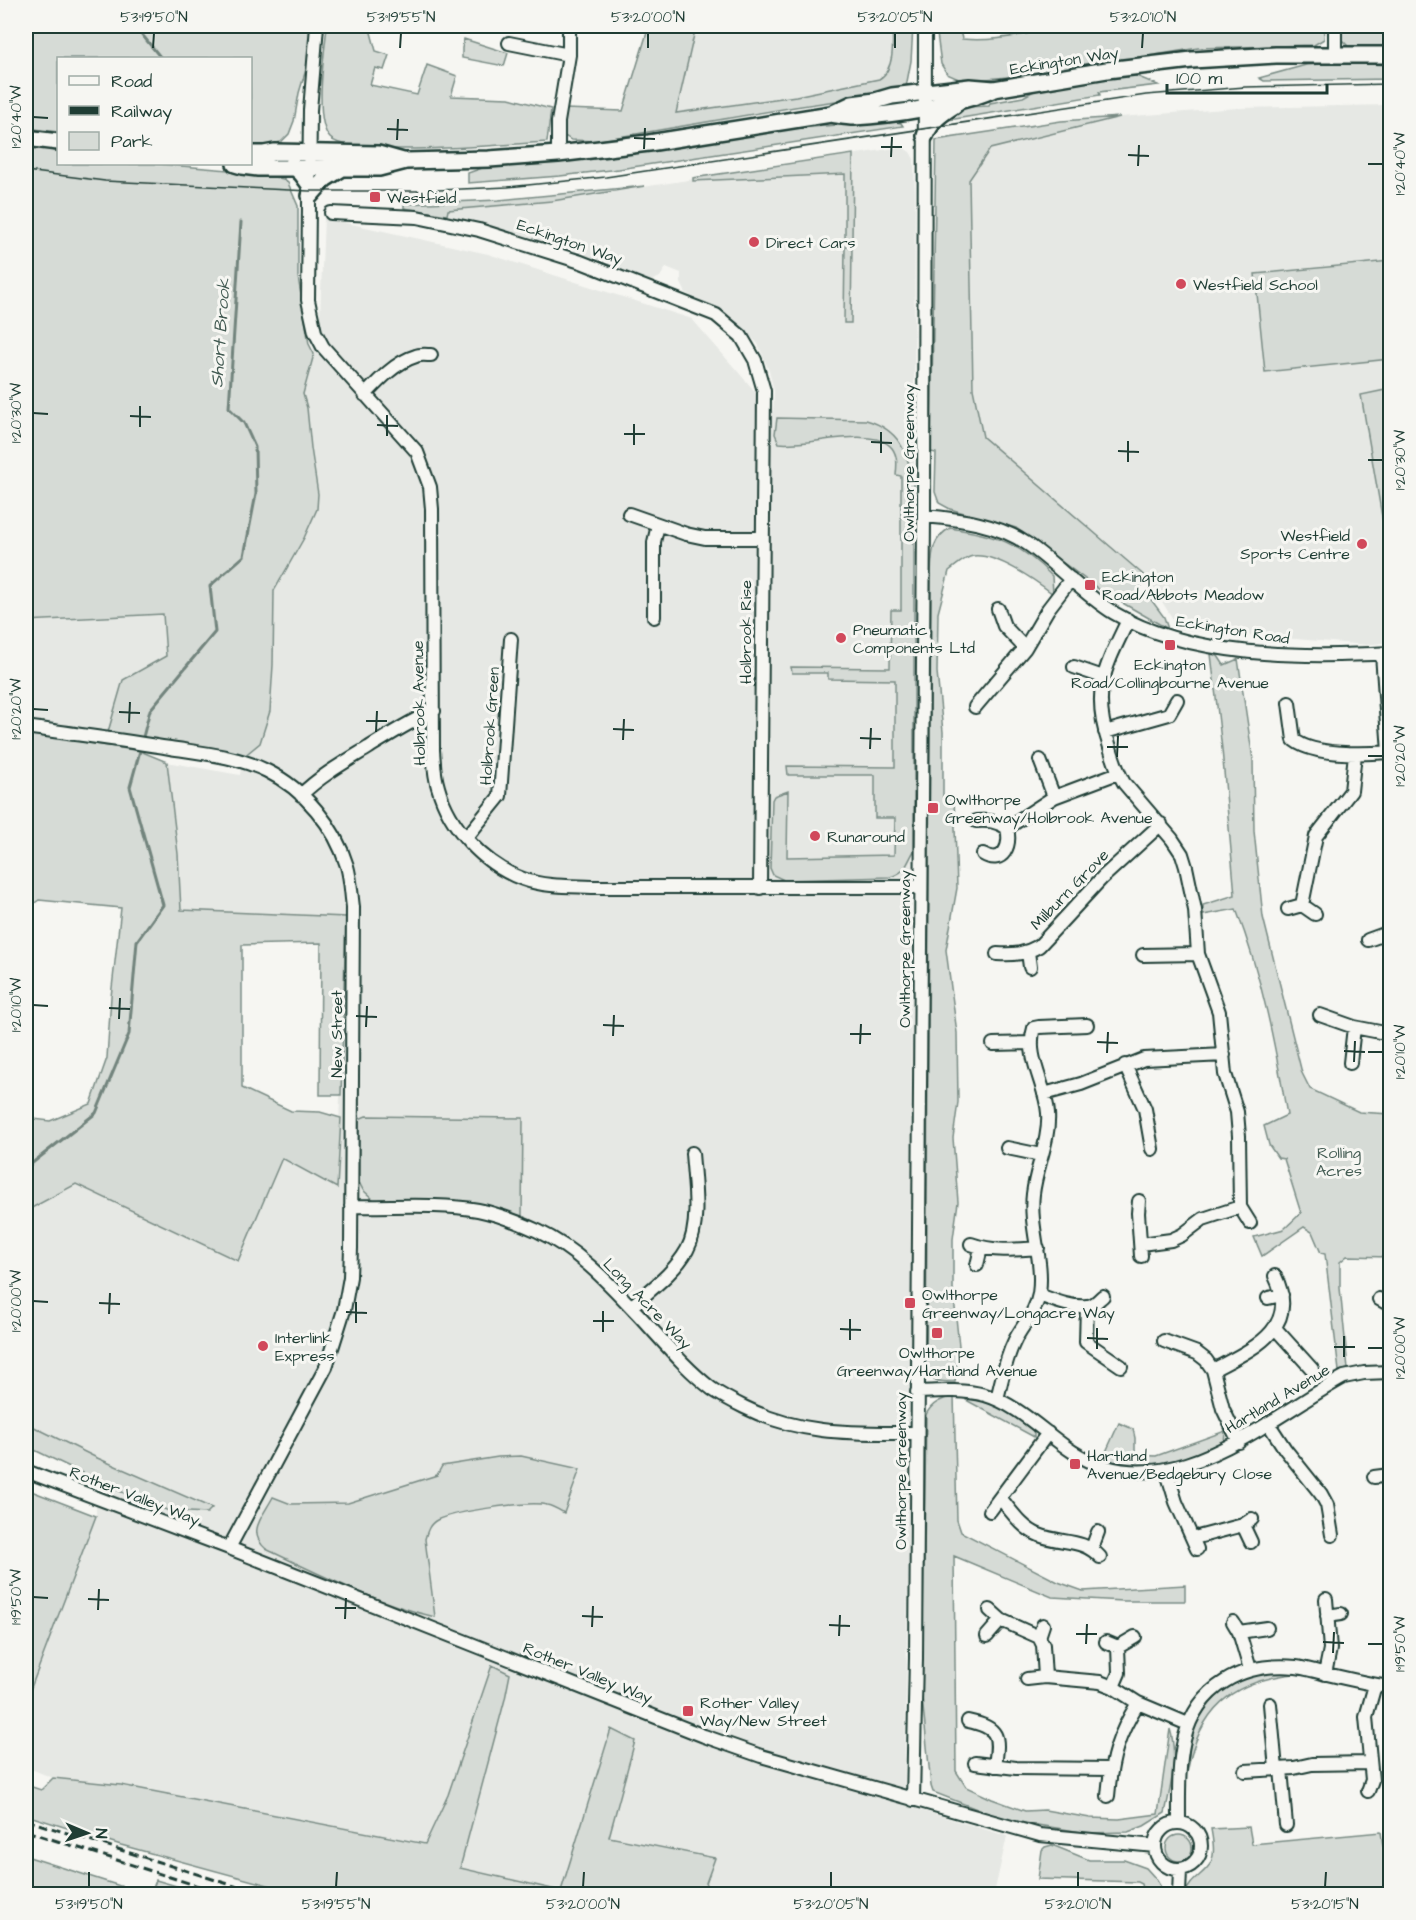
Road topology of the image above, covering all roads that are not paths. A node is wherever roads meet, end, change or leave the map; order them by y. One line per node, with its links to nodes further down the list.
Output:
1 (317, 26): 18 (street)
2 (569, 26): 6 (street)
3 (925, 26): 10 (street, Owlthorpe Greenway)
4 (1335, 26): 7 (street)
5 (509, 43): 6 (street)
6 (569, 55): 20 (street)
7 (1335, 55): 8 (main road, Eckington Way); 9 (main road, Eckington Way)
8 (1390, 55)
9 (994, 89): 10 (main road, Eckington Way); 11 (main road, Eckington Way)
10 (923, 92): 12 (main road, Eckington Way); 13 (street, Owlthorpe Greenway)
11 (963, 100): 13 (main road, Eckington Way); 15 (main road)
12 (875, 102): 13 (main road); 14 (main road, Eckington Way)
13 (921, 112): 14 (main road, Eckington Way); 15 (street, Owlthorpe Greenway)
14 (831, 114): 20 (main road, Eckington Way)
15 (924, 136): 31 (street, Owlthorpe Greenway)
16 (26, 138): 17 (main road)
17 (57, 142)
18 (309, 152): 19 (main road, Eckington Way); 21 (main road, Eckington Way); 23 (street)
19 (257, 154): 23 (main road)
20 (558, 154): 21 (main road, Eckington Way)
21 (406, 161): 24 (main road, Eckington Way)
22 (241, 165): 23 (main road, Eckington Way)
23 (303, 168): 24 (main road, Eckington Way); 25 (main road)
24 (341, 169): 25 (main road)
25 (310, 190): 29 (street, Holbrook Avenue)
26 (331, 213): 28 (street, Eckington Way)
27 (431, 355): 29 (street)
28 (761, 375): 33 (street, Holbrook Rise)
29 (365, 394): 46 (street, Holbrook Avenue)
30 (629, 514): 32 (street)
31 (924, 516): 34 (street, Eckington Road); 60 (street, Owlthorpe Greenway)
32 (658, 525): 33 (street); 36 (street)
33 (762, 538): 61 (street, Holbrook Rise)
34 (1071, 579): 37 (street, Eckington Road); 39 (street)
35 (998, 609): 39 (street)
36 (654, 617)
37 (1128, 620): 40 (street, Eckington Road); 42 (street)
38 (511, 639): 58 (street, Holbrook Green)
39 (1025, 648): 45 (street)
40 (1386, 653): 49 (street)
41 (1074, 668): 42 (street)
42 (1102, 677): 48 (street)
43 (1177, 700): 48 (street)
44 (1289, 703): 50 (street)
45 (975, 707)
46 (434, 711): 53 (street); 58 (street, Holbrook Avenue)
47 (26, 727): 53 (street, New Street)
48 (1104, 732): 52 (street)
49 (1390, 752): 50 (street)
50 (1356, 754): 62 (street)
51 (1040, 760): 54 (street)
52 (1118, 773): 54 (street); 56 (street)
53 (302, 795): 89 (street, New Street)
54 (1054, 797): 57 (street)
55 (976, 821): 57 (street)
56 (1161, 824): 67 (street, Milburn Grove); 69 (street)
57 (1007, 828): 59 (street)
58 (466, 838): 61 (street, Holbrook Avenue)
59 (982, 854)
60 (921, 887): 61 (street, Holbrook Avenue); 109 (street, Owlthorpe Greenway)
61 (760, 888)
62 (1302, 905): 63 (street); 64 (street)
63 (1288, 909)
64 (1315, 914)
65 (1390, 932): 66 (street)
66 (1368, 940)
67 (1028, 952): 68 (street, Milburn Grove); 71 (street, Milburn Grove)
68 (997, 954)
69 (1198, 954): 70 (street); 78 (street)
70 (1143, 955)
71 (1030, 967)
72 (1320, 1015): 74 (street)
73 (1088, 1025): 76 (street)
74 (1354, 1027): 75 (street); 79 (street)
75 (1390, 1034)
76 (1032, 1043): 77 (street); 81 (street)
77 (993, 1044)
78 (1224, 1055): 80 (street); 90 (street)
79 (1350, 1063)
80 (1125, 1065): 81 (street); 82 (street)
81 (1044, 1094): 87 (street)
82 (1150, 1131): 83 (street); 85 (street)
83 (1137, 1133)
84 (1007, 1148): 87 (street)
85 (1152, 1149)
86 (692, 1153): 102 (street)
87 (1041, 1155): 92 (street)
88 (1139, 1201): 90 (street)
89 (351, 1206): 102 (street, Long Acre Way); 124 (street, New Street)
90 (1240, 1207): 91 (street)
91 (1250, 1223)
92 (1038, 1248): 93 (street); 95 (street)
93 (977, 1265)
94 (1275, 1276): 96 (street)
95 (1039, 1295): 101 (street); 110 (street)
96 (1282, 1295): 98 (street); 103 (street)
97 (1103, 1296): 101 (street)
98 (1268, 1298)
99 (1379, 1299): 100 (street)
100 (1390, 1305)
101 (1087, 1306): 105 (street)
102 (631, 1307): 112 (street, Long Acre Way)
103 (1275, 1328): 106 (street); 107 (street)
104 (1164, 1341): 107 (street)
105 (1121, 1366)
106 (1312, 1369)
107 (1213, 1370): 114 (street)
108 (1390, 1372): 111 (street, Hartland Avenue)
109 (917, 1392): 110 (street, Hartland Avenue); 112 (street, Owlthorpe Greenway)
110 (997, 1399): 113 (street, Hartland Avenue)
111 (1268, 1423): 114 (street, Hartland Avenue); 122 (street)
112 (917, 1433): 154 (street, Owlthorpe Greenway)
113 (1048, 1433): 115 (street, Hartland Avenue); 119 (street)
114 (1239, 1442): 115 (street, Hartland Avenue)
115 (1166, 1469): 123 (street)
116 (26, 1471): 124 (street, Rother Valley Way)
117 (1390, 1475): 118 (street)
118 (1374, 1477)
119 (1001, 1499): 120 (street); 121 (street)
120 (990, 1511)
121 (1098, 1532)
122 (1332, 1535)
123 (1251, 1542)
124 (229, 1548): 154 (street, Rother Valley Way)
125 (1326, 1599): 128 (street)
126 (990, 1610): 129 (street)
127 (1341, 1614): 128 (street)
128 (1327, 1616): 136 (street)
129 (1001, 1620): 131 (street); 137 (street)
130 (1268, 1628): 135 (street)
131 (987, 1636)
132 (1134, 1637): 134 (street)
133 (1106, 1642): 134 (street)
134 (1118, 1647): 140 (street)
135 (1250, 1669): 136 (street); 145 (street)
136 (1325, 1674): 139 (street)
137 (1045, 1677): 138 (street); 140 (street)
138 (1027, 1679)
139 (1375, 1685): 141 (street); 146 (street)
140 (1113, 1687): 142 (street)
141 (1390, 1687)
142 (1138, 1703): 145 (street); 149 (street)
143 (1270, 1704): 150 (street)
144 (968, 1721): 148 (street)
145 (1188, 1724): 155 (street)
146 (1370, 1762): 150 (street); 152 (street)
147 (975, 1763): 148 (street)
148 (995, 1766): 149 (street)
149 (1110, 1769): 153 (street)
150 (1278, 1769): 151 (street); 156 (street)
151 (1245, 1771)
152 (1368, 1791)
153 (1108, 1796)
154 (913, 1800): 157 (street, Rother Valley Way)
155 (1179, 1823): 157 (street); 158 (street)
156 (1286, 1825)
157 (1155, 1846): 158 (street)
158 (1180, 1870): 159 (street)
159 (1179, 1894)

